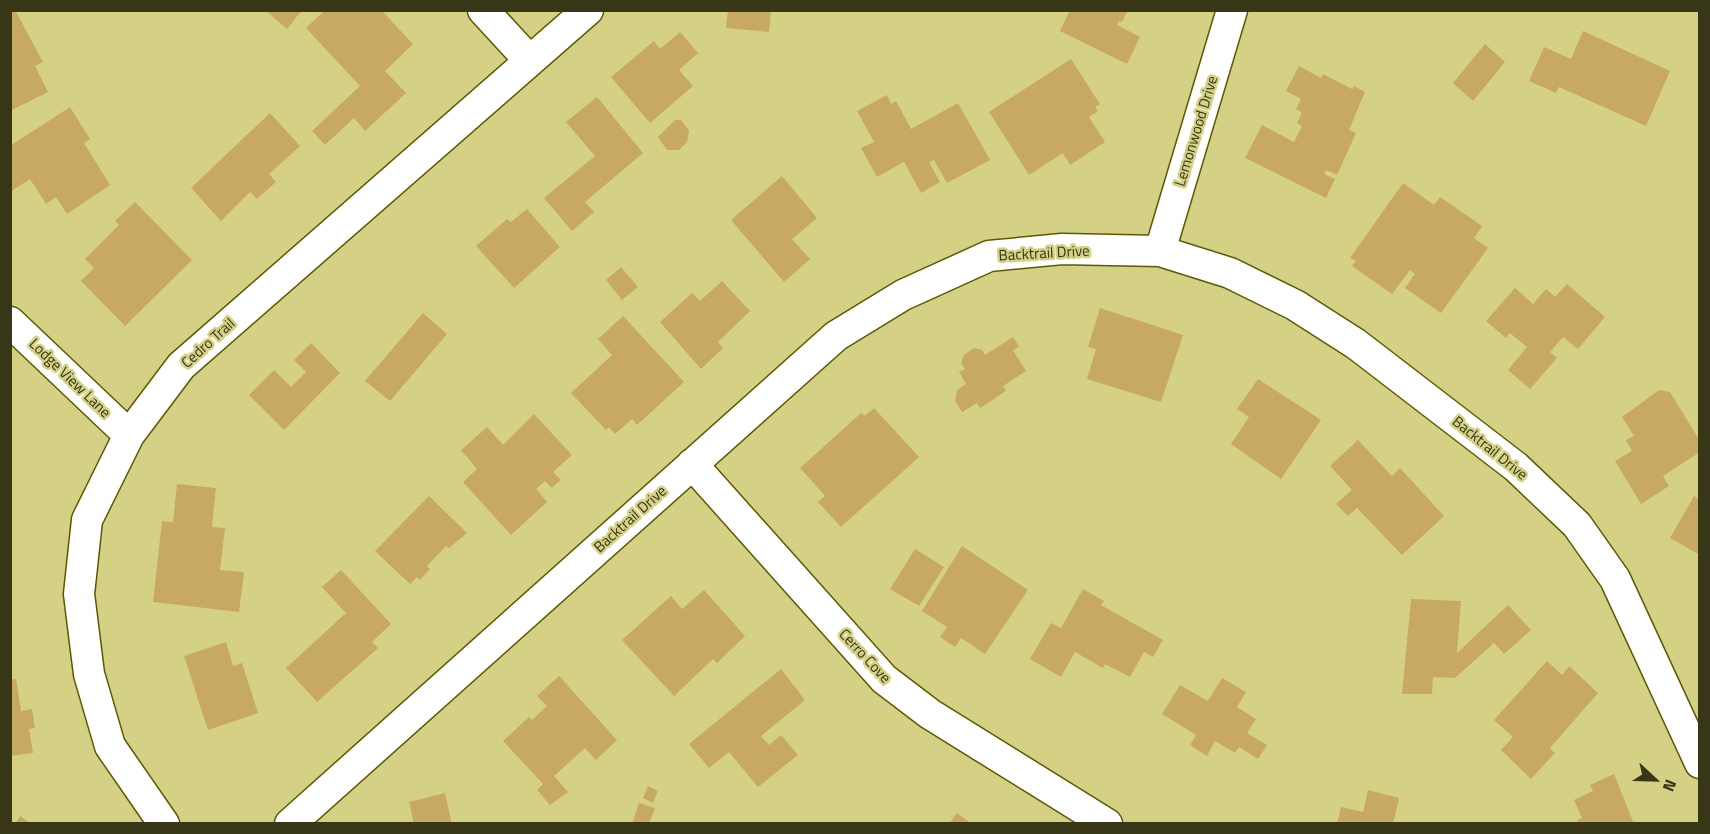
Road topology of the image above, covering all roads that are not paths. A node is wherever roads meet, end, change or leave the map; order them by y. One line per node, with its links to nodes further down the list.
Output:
1 (483, 10): 4 (street)
2 (588, 10): 4 (street, Cedro Trail)
3 (1232, 10): 5 (street, Lemonwood Drive)
4 (529, 60): 7 (street, Cedro Trail)
5 (1160, 251): 8 (street, Backtrail Drive); 9 (street, Backtrail Drive)
6 (10, 322): 7 (street, Lodge View Lane)
7 (129, 435): 10 (street, Cedro Trail)
8 (692, 464): 11 (street, Backtrail Drive); 12 (street, Cerro Cove)
9 (1700, 763)
10 (164, 824)
11 (290, 824)
12 (1107, 824)

